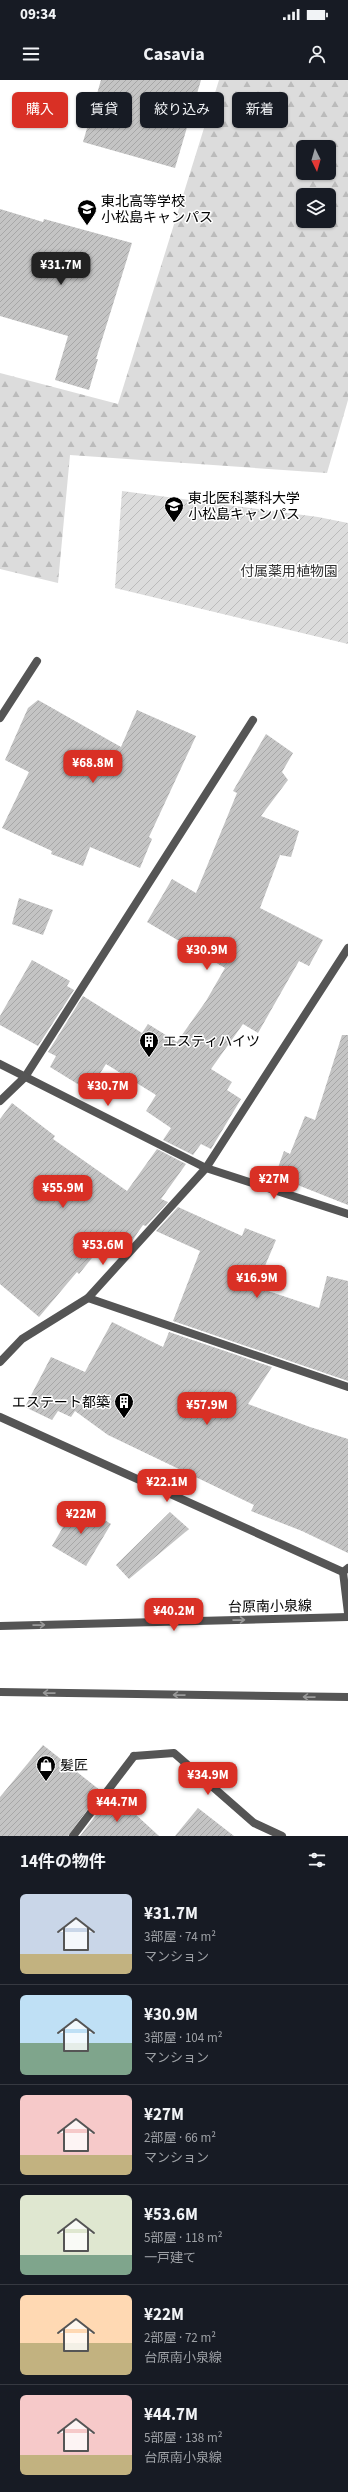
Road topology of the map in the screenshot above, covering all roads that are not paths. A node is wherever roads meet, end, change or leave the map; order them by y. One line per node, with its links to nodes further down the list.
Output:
1 (37, 661): 2 (street)
2 (0, 718)
3 (253, 720): 6 (street)
4 (346, 953): 8 (street)
5 (0, 1064): 6 (street)
6 (25, 1077): 7 (street); 8 (street)
7 (0, 1101)
8 (206, 1168): 9 (street); 10 (street)
9 (348, 1214)
10 (88, 1298): 11 (street); 12 (street)
11 (0, 1362)
12 (348, 1387)
13 (0, 1417): 14 (street)
14 (345, 1570): 15 (street)
15 (348, 1613)
16 (348, 1617): 17 (street, 台原南小泉線, one-way to 16)
17 (0, 1626)
18 (0, 1692): 19 (street, one-way to 18)
19 (348, 1697)
20 (73, 1836): 21 (street)
21 (282, 1836)

